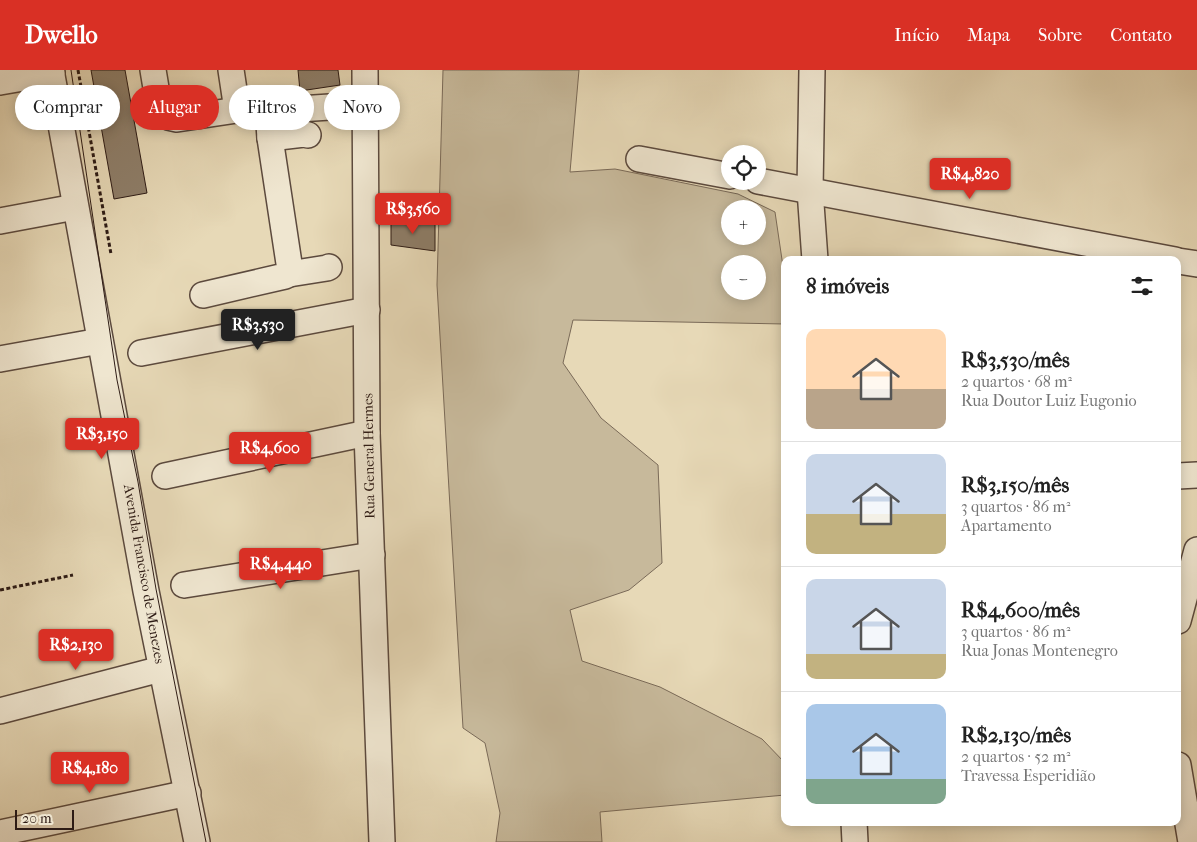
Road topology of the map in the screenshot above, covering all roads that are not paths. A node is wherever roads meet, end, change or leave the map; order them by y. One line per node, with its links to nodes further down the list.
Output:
1 (153, 70): 9 (street)
2 (231, 70): 7 (street)
3 (365, 70): 8 (street, Rua General Hermes)
4 (812, 70): 17 (street)
5 (52, 72): 6 (street); 18 (street, Avenida Francisco de Menezes)
6 (0, 82)
7 (233, 85)
8 (365, 85)
9 (229, 111)
10 (269, 130): 13 (street)
11 (365, 130): 27 (street, Rua General Hermes)
12 (308, 135): 13 (street)
13 (270, 138): 25 (street)
14 (639, 159): 15 (street)
15 (721, 174)
16 (766, 182): 17 (street)
17 (810, 190): 20 (street); 21 (street)
18 (75, 207): 19 (street); 28 (street, Avenida Francisco de Menezes)
19 (0, 221)
20 (816, 256)
21 (1155, 256)
22 (1181, 261): 23 (street)
23 (1197, 264)
24 (329, 267): 25 (street)
25 (289, 274): 26 (street)
26 (203, 295)
27 (367, 310): 29 (street); 31 (street, Rua General Hermes)
28 (100, 341): 30 (street); 39 (street, Avenida Francisco de Menezes)
29 (141, 353)
30 (0, 359)
31 (367, 433): 33 (street); 36 (street, Rua General Hermes)
32 (1197, 475): 34 (street)
33 (165, 476)
34 (1181, 476)
35 (1197, 550): 38 (street)
36 (372, 555): 37 (street); 46 (street, Rua General Hermes)
37 (184, 584)
38 (1185, 617)
39 (161, 669): 40 (street); 42 (street, Avenida Francisco de Menezes)
40 (0, 711)
41 (1181, 783): 48 (street)
42 (188, 793): 44 (street); 45 (street, Avenida Francisco de Menezes)
43 (854, 826): 47 (street)
44 (0, 833)
45 (197, 842)
46 (382, 842)
47 (855, 842)
48 (1191, 842)

